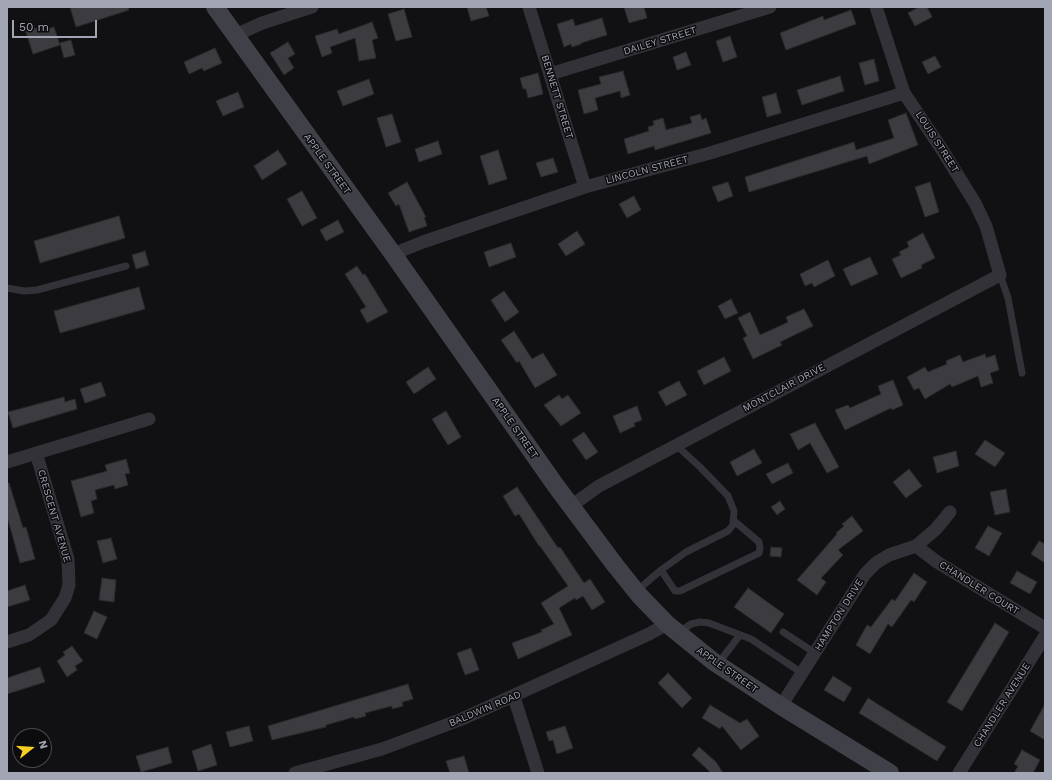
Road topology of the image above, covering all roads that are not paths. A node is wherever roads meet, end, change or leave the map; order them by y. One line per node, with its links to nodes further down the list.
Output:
1 (215, 7): 7 (street, APPLE STREET)
2 (312, 7): 7 (street)
3 (529, 7): 8 (street, BENNETT STREET)
4 (770, 7): 6 (street, DAILEY STREET)
5 (876, 7): 9 (street, LOUIS STREET)
6 (734, 12): 8 (street, DAILEY STREET)
7 (236, 35): 11 (street, APPLE STREET)
8 (550, 74): 10 (street, BENNETT STREET)
9 (904, 93): 10 (street, LINCOLN STREET); 13 (street, LOUIS STREET)
10 (585, 187): 11 (street, LINCOLN STREET)
11 (393, 254): 20 (street, APPLE STREET)
12 (126, 266): 14 (lane)
13 (1000, 275): 15 (lane); 17 (street, MONTCLAIR DRIVE)
14 (7, 288)
15 (1022, 373)
16 (149, 419): 18 (street)
17 (676, 445): 20 (street, MONTCLAIR DRIVE); 22 (lane)
18 (36, 453): 19 (street); 31 (street, CRESCENT AVENUE)
19 (7, 462)
20 (571, 506): 25 (street, APPLE STREET)
21 (950, 512): 23 (street, HAMPTON DRIVE)
22 (733, 520): 24 (lane); 24 (lane)
23 (916, 546): 26 (street, CHANDLER COURT); 32 (street, HAMPTON DRIVE)
24 (661, 570): 25 (lane)
25 (640, 596): 27 (street, APPLE STREET)
26 (1045, 628)
27 (672, 629): 29 (lane); 33 (street, APPLE STREET); 35 (street, BALDWIN ROAD)
28 (783, 632): 32 (lane)
29 (740, 635): 33 (lane); 34 (lane)
30 (1045, 636): 40 (street, CHANDLER AVENUE)
31 (7, 642)
32 (815, 653): 34 (street, HAMPTON DRIVE)
33 (717, 664): 36 (street, APPLE STREET)
34 (802, 673): 36 (street, HAMPTON DRIVE)
35 (514, 697): 37 (street, BALDWIN ROAD); 38 (street)
36 (781, 706): 39 (street, APPLE STREET)
37 (295, 773)
38 (538, 773)
39 (890, 773)
40 (959, 773)

